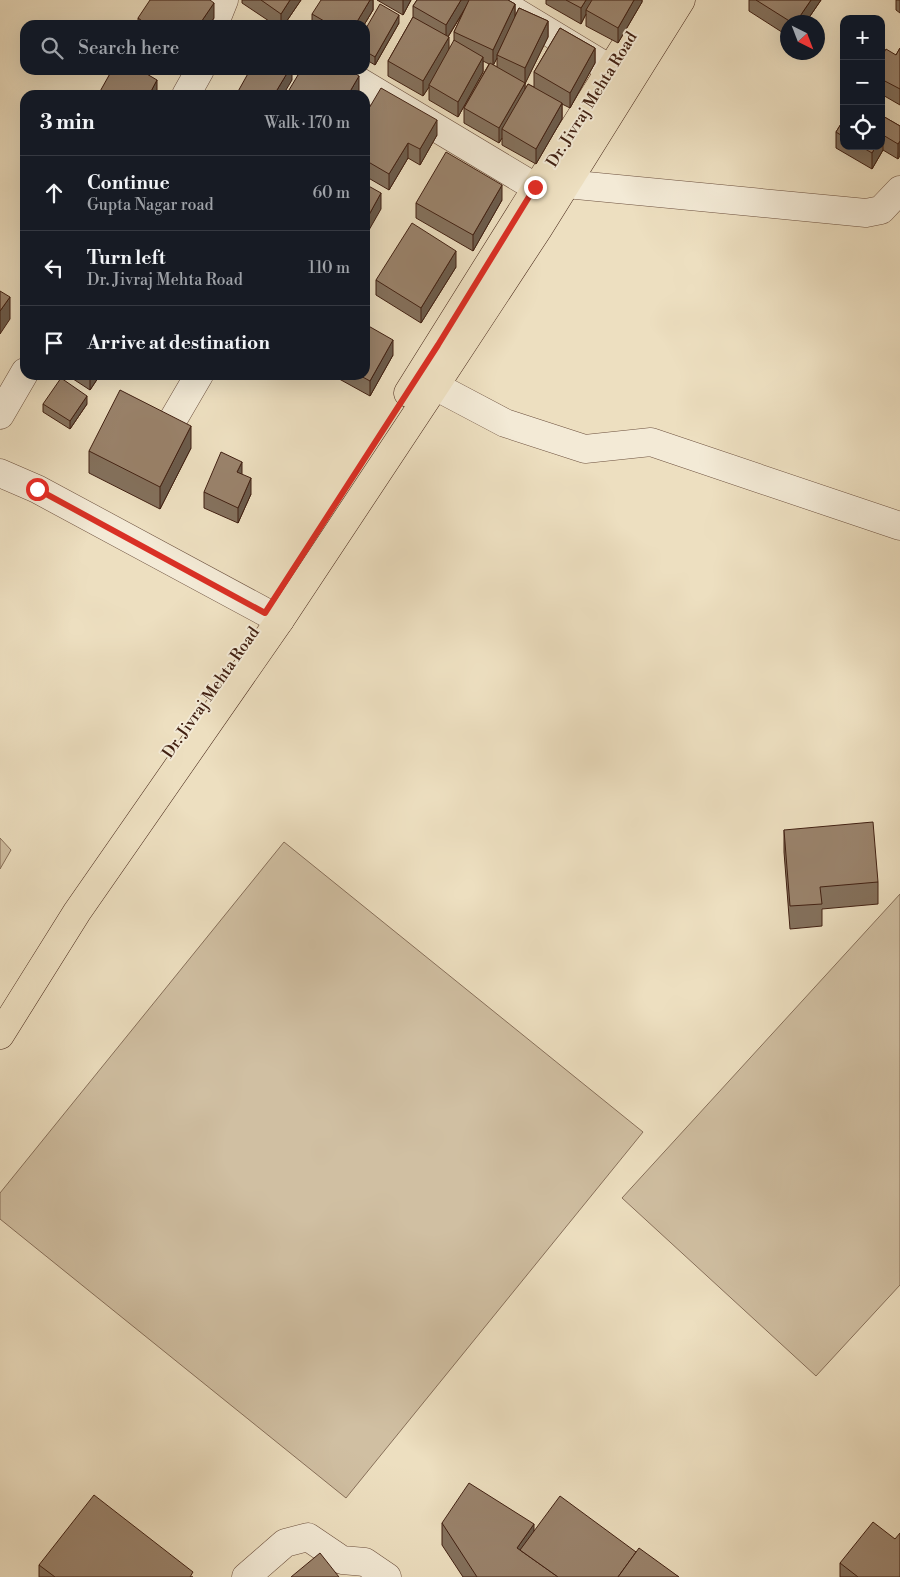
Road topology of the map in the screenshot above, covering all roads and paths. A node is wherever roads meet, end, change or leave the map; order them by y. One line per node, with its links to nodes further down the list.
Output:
1 (224, 0): 5 (street)
2 (496, 0): 6 (street)
3 (654, 0): 6 (main road, Dr. Jivraj Mehta Road)
4 (681, 0): 12 (main road)
5 (216, 20)
6 (610, 69): 13 (main road, Dr. Jivraj Mehta Road)
7 (197, 75): 9 (street)
8 (346, 75): 10 (street)
9 (189, 90)
10 (365, 90)
11 (370, 93): 13 (street)
12 (566, 184): 14 (street); 17 (main road)
13 (535, 187): 22 (main road, Dr. Jivraj Mehta Road)
14 (900, 190)
15 (20, 380): 18 (street)
16 (196, 380): 19 (street)
17 (435, 386): 21 (street); 22 (main road)
18 (0, 415)
19 (171, 423)
20 (0, 473): 22 (street)
21 (900, 526)
22 (273, 617): 23 (main road, Dr. Jivraj Mehta Road); 24 (main road)
23 (0, 1000)
24 (0, 1034)
25 (246, 1577): 26 (street)
26 (387, 1577)

